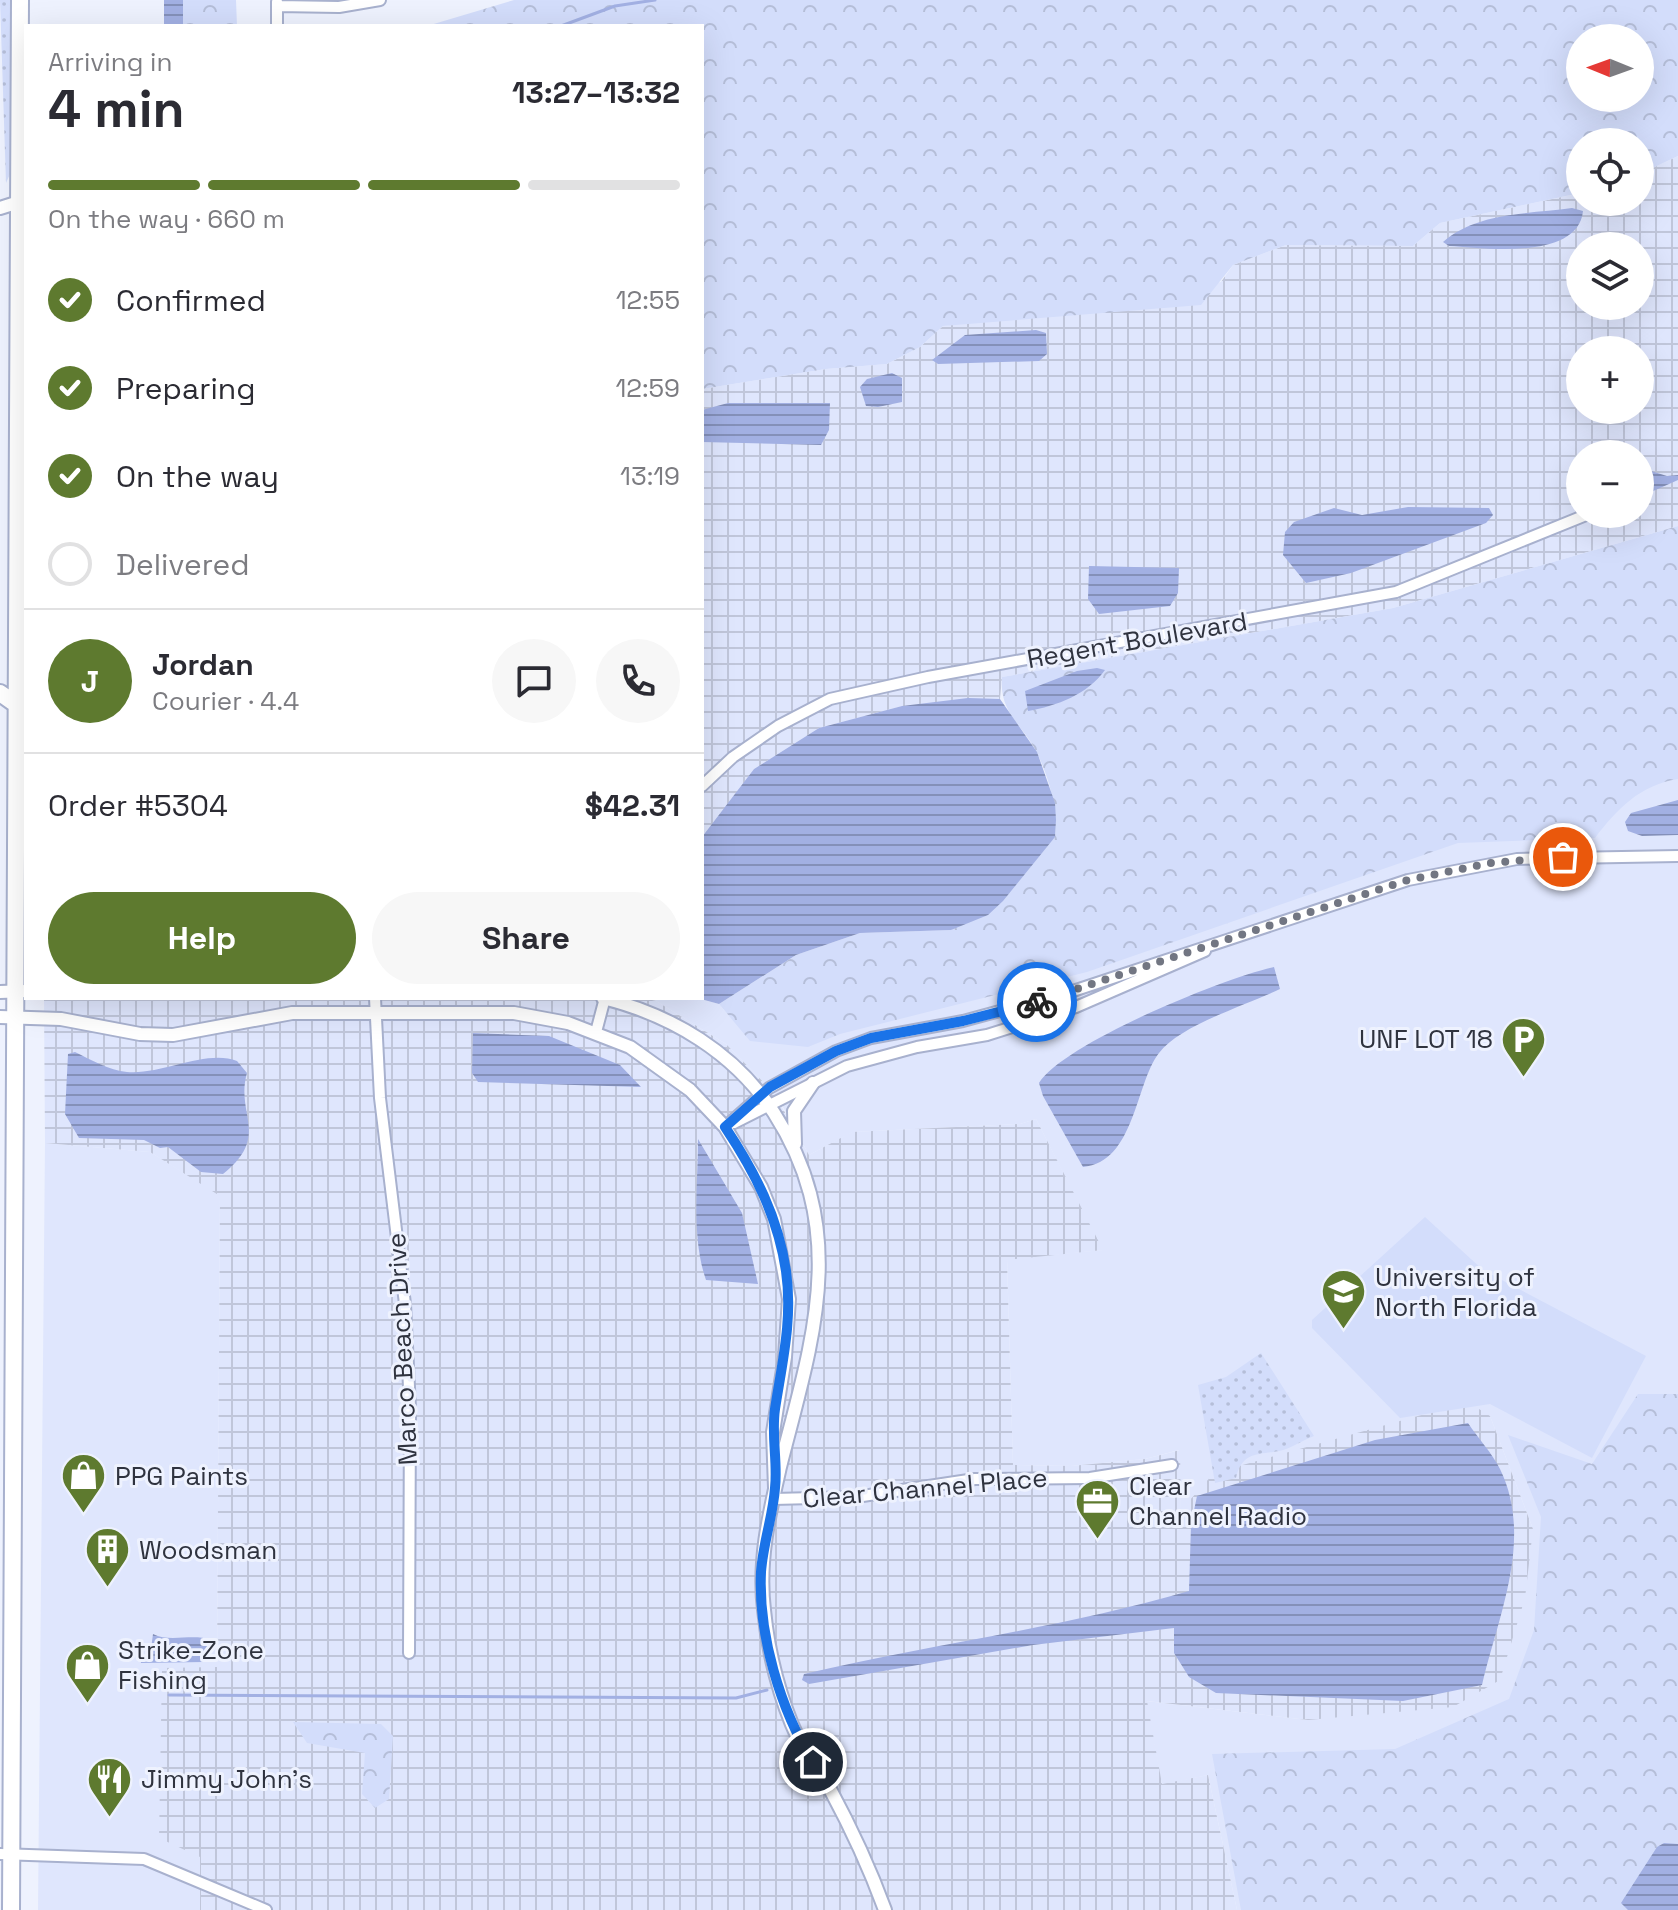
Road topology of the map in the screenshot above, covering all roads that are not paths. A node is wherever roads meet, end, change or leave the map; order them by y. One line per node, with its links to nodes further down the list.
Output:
1 (20, 0): 7 (highway)
2 (380, 0): 4 (street)
3 (277, 3): 4 (street); 5 (street)
4 (356, 3)
5 (277, 24)
6 (0, 196): 7 (street)
7 (19, 202): 8 (street); 11 (highway)
8 (0, 208)
9 (1566, 523): 13 (street, Regent Boulevard)
10 (0, 693): 11 (highway)
11 (17, 705): 12 (highway); 16 (highway)
12 (0, 710)
13 (704, 784)
14 (1678, 856): 15 (street)
15 (1230, 939): 20 (street); 23 (street)
16 (14, 992): 22 (highway)
17 (375, 1000): 21 (street, Marco Beach Drive)
18 (604, 1000): 24 (street)
19 (610, 1000): 26 (street)
20 (1011, 1009): 23 (street); 26 (street)
21 (375, 1012): 22 (street); 24 (street); 32 (street, Marco Beach Drive)
22 (8, 1017): 33 (highway)
23 (1034, 1020): 25 (street)
24 (596, 1032): 28 (street)
25 (813, 1083): 27 (street); 29 (street)
26 (761, 1094): 27 (street); 28 (street)
27 (770, 1107): 28 (street); 29 (street)
28 (725, 1127): 31 (street)
29 (796, 1151): 31 (street)
30 (1172, 1465): 31 (street, Clear Channel Place)
31 (774, 1493): 36 (street)
32 (409, 1653)
33 (6, 1854): 34 (highway); 35 (street)
34 (11, 1910)
35 (266, 1910)
36 (885, 1910)

